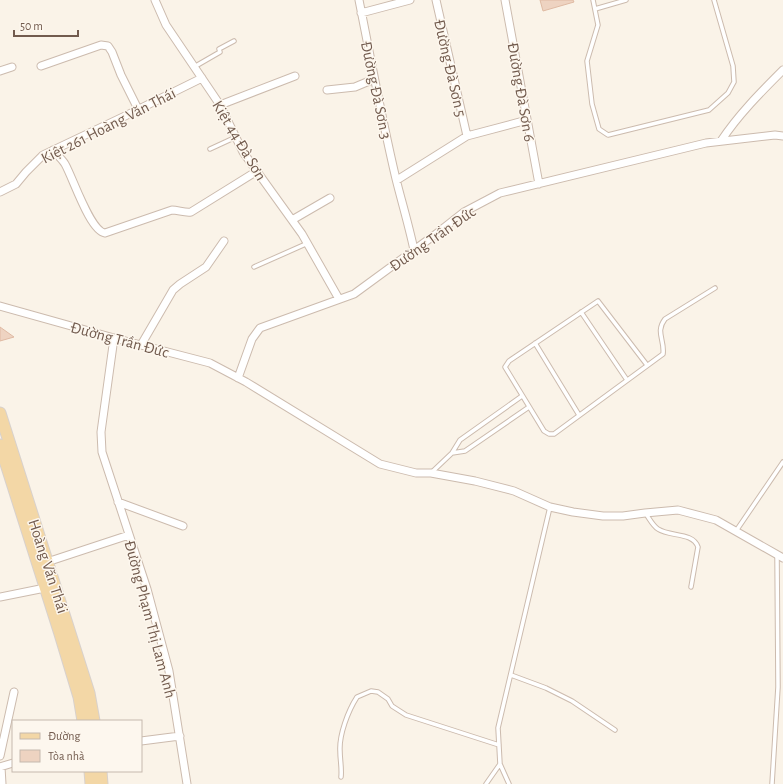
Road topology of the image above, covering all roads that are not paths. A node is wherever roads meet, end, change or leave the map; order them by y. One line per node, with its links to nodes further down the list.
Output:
1 (359, 0): 10 (street, Đường Đà Sơn 3)
2 (410, 0): 10 (street)
3 (436, 0): 24 (street, Đường Đà Sơn 5)
4 (505, 0): 23 (street, Đường Đà Sơn 6)
5 (593, 0): 9 (lane)
6 (626, 0): 9 (lane)
7 (714, 0): 9 (lane)
8 (158, 1): 14 (street, Kiệt 44 Đà Sơn)
9 (595, 9)
10 (362, 13): 19 (street, Đường Đà Sơn 3)
11 (234, 41): 14 (lane)
12 (41, 66): 22 (street)
13 (12, 67): 16 (street)
14 (194, 67): 18 (street, Kiệt 44 Đà Sơn)
15 (783, 70): 27 (street)
16 (0, 71)
17 (295, 76): 21 (street)
18 (202, 78): 21 (street, Kiệt 44 Đà Sơn); 22 (street, Kiệt 261 Hoàng Văn Thái)
19 (374, 79): 20 (street); 31 (street, Đường Đà Sơn 3)
20 (327, 90)
21 (220, 105): 26 (street, Kiệt 44 Đà Sơn)
22 (138, 109): 29 (street, Kiệt 261 Hoàng Văn Thái)
23 (527, 120): 24 (street); 32 (street, Đường Đà Sơn 6)
24 (467, 136): 31 (street)
25 (783, 136): 27 (street, Đường Trần Đức)
26 (236, 137): 28 (lane); 30 (street, Kiệt 44 Đà Sơn)
27 (720, 141): 32 (street, Đường Trần Đức)
28 (210, 149)
29 (53, 150): 30 (street); 33 (street, Kiệt 261 Hoàng Văn Thái)
30 (257, 171): 35 (street, Kiệt 44 Đà Sơn)
31 (397, 180): 38 (street, Đường Đà Sơn 3)
32 (539, 184): 38 (street, Đường Trần Đức)
33 (0, 192)
34 (330, 198): 35 (street)
35 (292, 220): 37 (street, Kiệt 44 Đà Sơn)
36 (224, 241): 46 (street)
37 (308, 243): 39 (lane); 41 (street, Kiệt 44 Đà Sơn)
38 (414, 250): 41 (street, Đường Trần Đức)
39 (254, 267)
40 (715, 288): 47 (lane)
41 (339, 299): 48 (street, Đường Trần Đức)
42 (0, 306): 44 (street, Đường Trần Đức)
43 (581, 312): 45 (lane); 47 (lane); 49 (lane)
44 (114, 338): 46 (street, Đường Trần Đức); 58 (street, Đường Phạm Thị Lam Anh)
45 (535, 343): 50 (lane); 53 (lane)
46 (141, 346): 48 (street, Đường Trần Đức)
47 (647, 365): 49 (lane)
48 (238, 378): 57 (street, Đường Trần Đức)
49 (627, 380): 53 (lane)
50 (522, 396): 51 (lane); 55 (lane)
51 (528, 407): 53 (lane); 55 (lane)
52 (0, 412): 65 (main road, Hoàng Văn Thái)
53 (579, 415)
54 (0, 445): 67 (main road)
55 (452, 453): 57 (lane)
56 (783, 462): 62 (lane)
57 (431, 473): 59 (street, Đường Trần Đức)
58 (118, 502): 61 (street); 63 (street, Đường Phạm Thị Lam Anh)
59 (550, 507): 60 (street, Đường Trần Đức); 69 (lane)
60 (645, 512): 62 (street, Đường Trần Đức); 66 (lane)
61 (183, 526)
62 (736, 531): 64 (street, Đường Trần Đức)
63 (129, 535): 65 (street); 74 (street, Đường Phạm Thị Lam Anh)
64 (780, 556): 90 (lane)
65 (47, 562): 72 (main road, Hoàng Văn Thái)
66 (691, 587)
67 (45, 588): 68 (street); 71 (main road)
68 (0, 596)
69 (511, 675): 73 (lane); 76 (lane)
70 (14, 692): 77 (street)
71 (83, 720)
72 (94, 720)
73 (615, 730)
74 (180, 736): 75 (street); 87 (street, Đường Phạm Thị Lam Anh)
75 (142, 742)
76 (499, 745): 79 (lane); 83 (lane)
77 (0, 756)
78 (12, 763): 80 (street)
79 (500, 764): 88 (lane); 89 (lane)
80 (0, 767): 84 (street)
81 (90, 772): 85 (main road)
82 (101, 772): 86 (main road)
83 (341, 777)
84 (2, 784)
85 (91, 784)
86 (102, 784)
87 (187, 784)
88 (486, 784)
89 (509, 784)
90 (772, 784)

